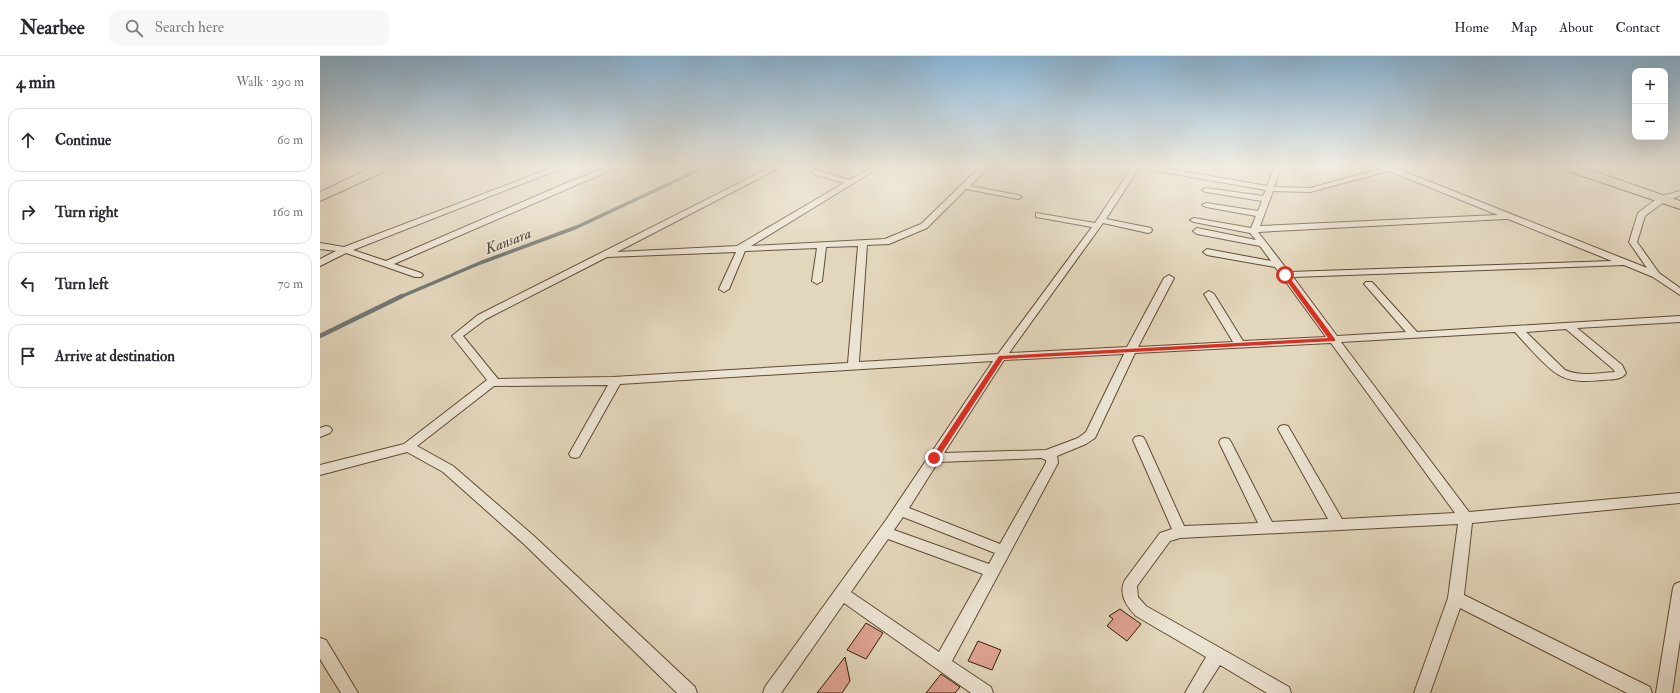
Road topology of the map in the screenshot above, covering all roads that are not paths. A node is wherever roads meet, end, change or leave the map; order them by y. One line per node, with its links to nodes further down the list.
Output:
1 (486, 197): 27 (street)
2 (541, 197): 33 (street)
3 (721, 197): 30 (street)
4 (827, 197): 28 (street)
5 (955, 197): 23 (street)
6 (1117, 197): 19 (street)
7 (1252, 197): 11 (street)
8 (1459, 197): 17 (street)
9 (1655, 197): 12 (main road)
10 (1668, 197): 12 (street)
11 (1267, 199): 15 (street)
12 (1662, 199): 14 (main road); 36 (street)
13 (1206, 205): 15 (street)
14 (1680, 205)
15 (1261, 214): 21 (street)
16 (1038, 215): 19 (street)
17 (1508, 217): 21 (street); 32 (street)
18 (1194, 220): 21 (street)
19 (1099, 223): 20 (street); 51 (street)
20 (1148, 230)
21 (1255, 230): 24 (street)
22 (1197, 231): 24 (street)
23 (863, 243): 26 (street); 52 (street)
24 (1263, 244): 34 (street)
25 (320, 246): 27 (street)
26 (822, 246): 28 (street); 39 (street)
27 (345, 250): 31 (street); 33 (street)
28 (739, 250): 30 (street); 41 (street)
29 (1207, 252): 34 (street)
30 (605, 255): 53 (street)
31 (320, 263)
32 (1627, 263): 35 (street); 36 (street)
33 (386, 264): 37 (street)
34 (1278, 265): 35 (street)
35 (1285, 275): 48 (street)
36 (1656, 275): 42 (street)
37 (418, 276)
38 (1169, 278): 50 (street)
39 (817, 281)
40 (1369, 284): 47 (street)
41 (724, 288)
42 (1680, 292)
43 (1209, 294): 49 (street)
44 (1680, 319): 45 (street)
45 (1568, 326): 46 (street); 46 (street)
46 (1518, 329): 47 (street)
47 (1415, 336): 48 (street)
48 (1333, 340): 49 (street); 65 (street)
49 (1240, 345): 50 (street)
50 (1130, 350): 51 (street); 60 (street)
51 (1001, 357): 52 (street); 61 (street)
52 (853, 366): 54 (street)
53 (493, 381): 54 (street); 58 (street)
54 (616, 381): 59 (street)
55 (1284, 429): 66 (street)
56 (1139, 440): 69 (street)
57 (1225, 442): 67 (street)
58 (408, 447): 62 (street); 79 (street)
59 (575, 454)
60 (1047, 454): 61 (street); 70 (street)
61 (934, 458): 64 (street)
62 (320, 470)
63 (1680, 498): 65 (street)
64 (900, 510): 68 (street); 70 (street)
65 (1466, 518): 66 (street); 74 (street)
66 (1338, 524): 67 (street)
67 (1268, 528): 69 (street)
68 (884, 532): 71 (street); 73 (street)
69 (1180, 532): 76 (street)
70 (1004, 551): 71 (street)
71 (993, 571): 77 (street)
72 (1680, 588): 86 (street)
73 (841, 593): 77 (street); 80 (street)
74 (1456, 598): 84 (street); 85 (street)
75 (322, 654): 78 (street)
76 (1218, 655): 82 (street); 83 (street)
77 (942, 663): 81 (street)
78 (350, 693)
79 (689, 693)
80 (771, 693)
81 (985, 693)
82 (1193, 693)
83 (1283, 693)
84 (1422, 693)
85 (1644, 693)
86 (1664, 693)

